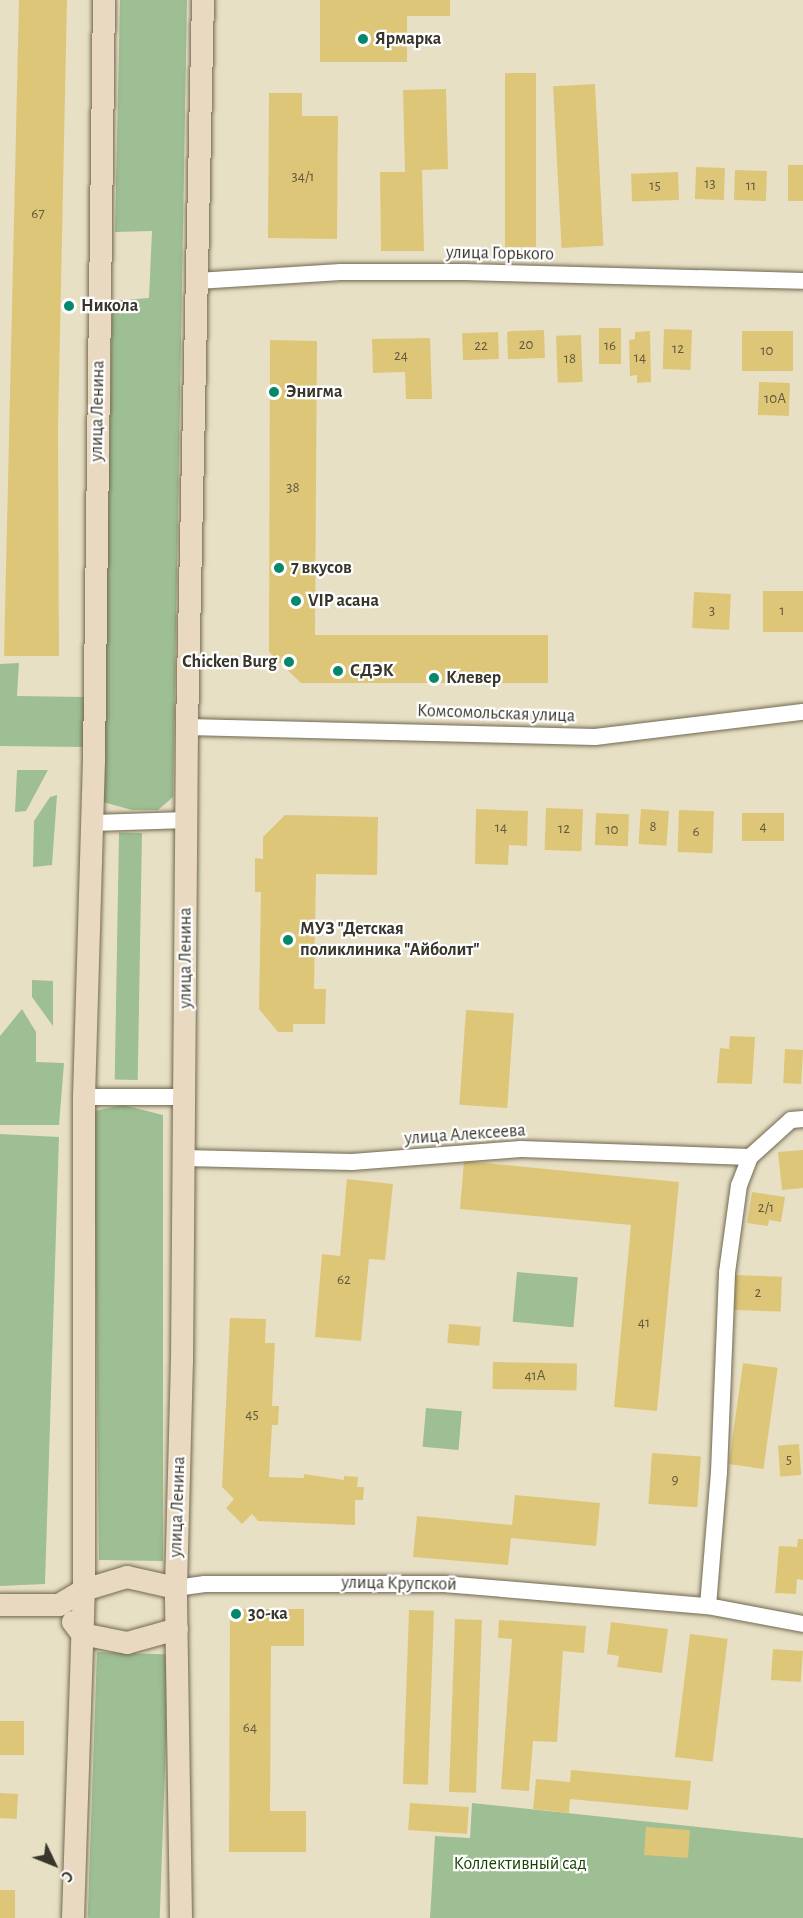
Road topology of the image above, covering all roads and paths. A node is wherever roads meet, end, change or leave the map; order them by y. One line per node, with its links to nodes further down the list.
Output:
1 (104, 0): 8 (main road, улица Ленина)
2 (203, 0): 3 (main road, улица Ленина)
3 (197, 281): 4 (street, улица Горького); 6 (main road, улица Ленина)
4 (803, 281)
5 (803, 712): 6 (street, Комсомольская улица)
6 (187, 727): 7 (main road, улица Ленина)
7 (186, 820): 8 (street); 10 (main road, улица Ленина)
8 (93, 823): 9 (main road, улица Ленина)
9 (84, 1097): 10 (street); 15 (main road, улица Ленина)
10 (184, 1097): 13 (main road, улица Ленина)
11 (803, 1119): 12 (street)
12 (750, 1157): 13 (street, улица Алексеева); 18 (street)
13 (183, 1158): 14 (main road, улица Ленина)
14 (176, 1588): 15 (main road, улица Крупской); 18 (street, улица Крупской); 20 (main road, улица Ленина)
15 (84, 1590): 17 (main road, улица Крупской); 21 (main road, улица Ленина)
16 (0, 1605): 17 (main road)
17 (59, 1605): 21 (main road)
18 (708, 1606): 19 (street, улица Крупской)
19 (803, 1624)
20 (177, 1629): 21 (main road); 23 (main road, улица Ленина)
21 (82, 1634): 22 (main road, улица Ленина)
22 (73, 1918)
23 (181, 1918)

